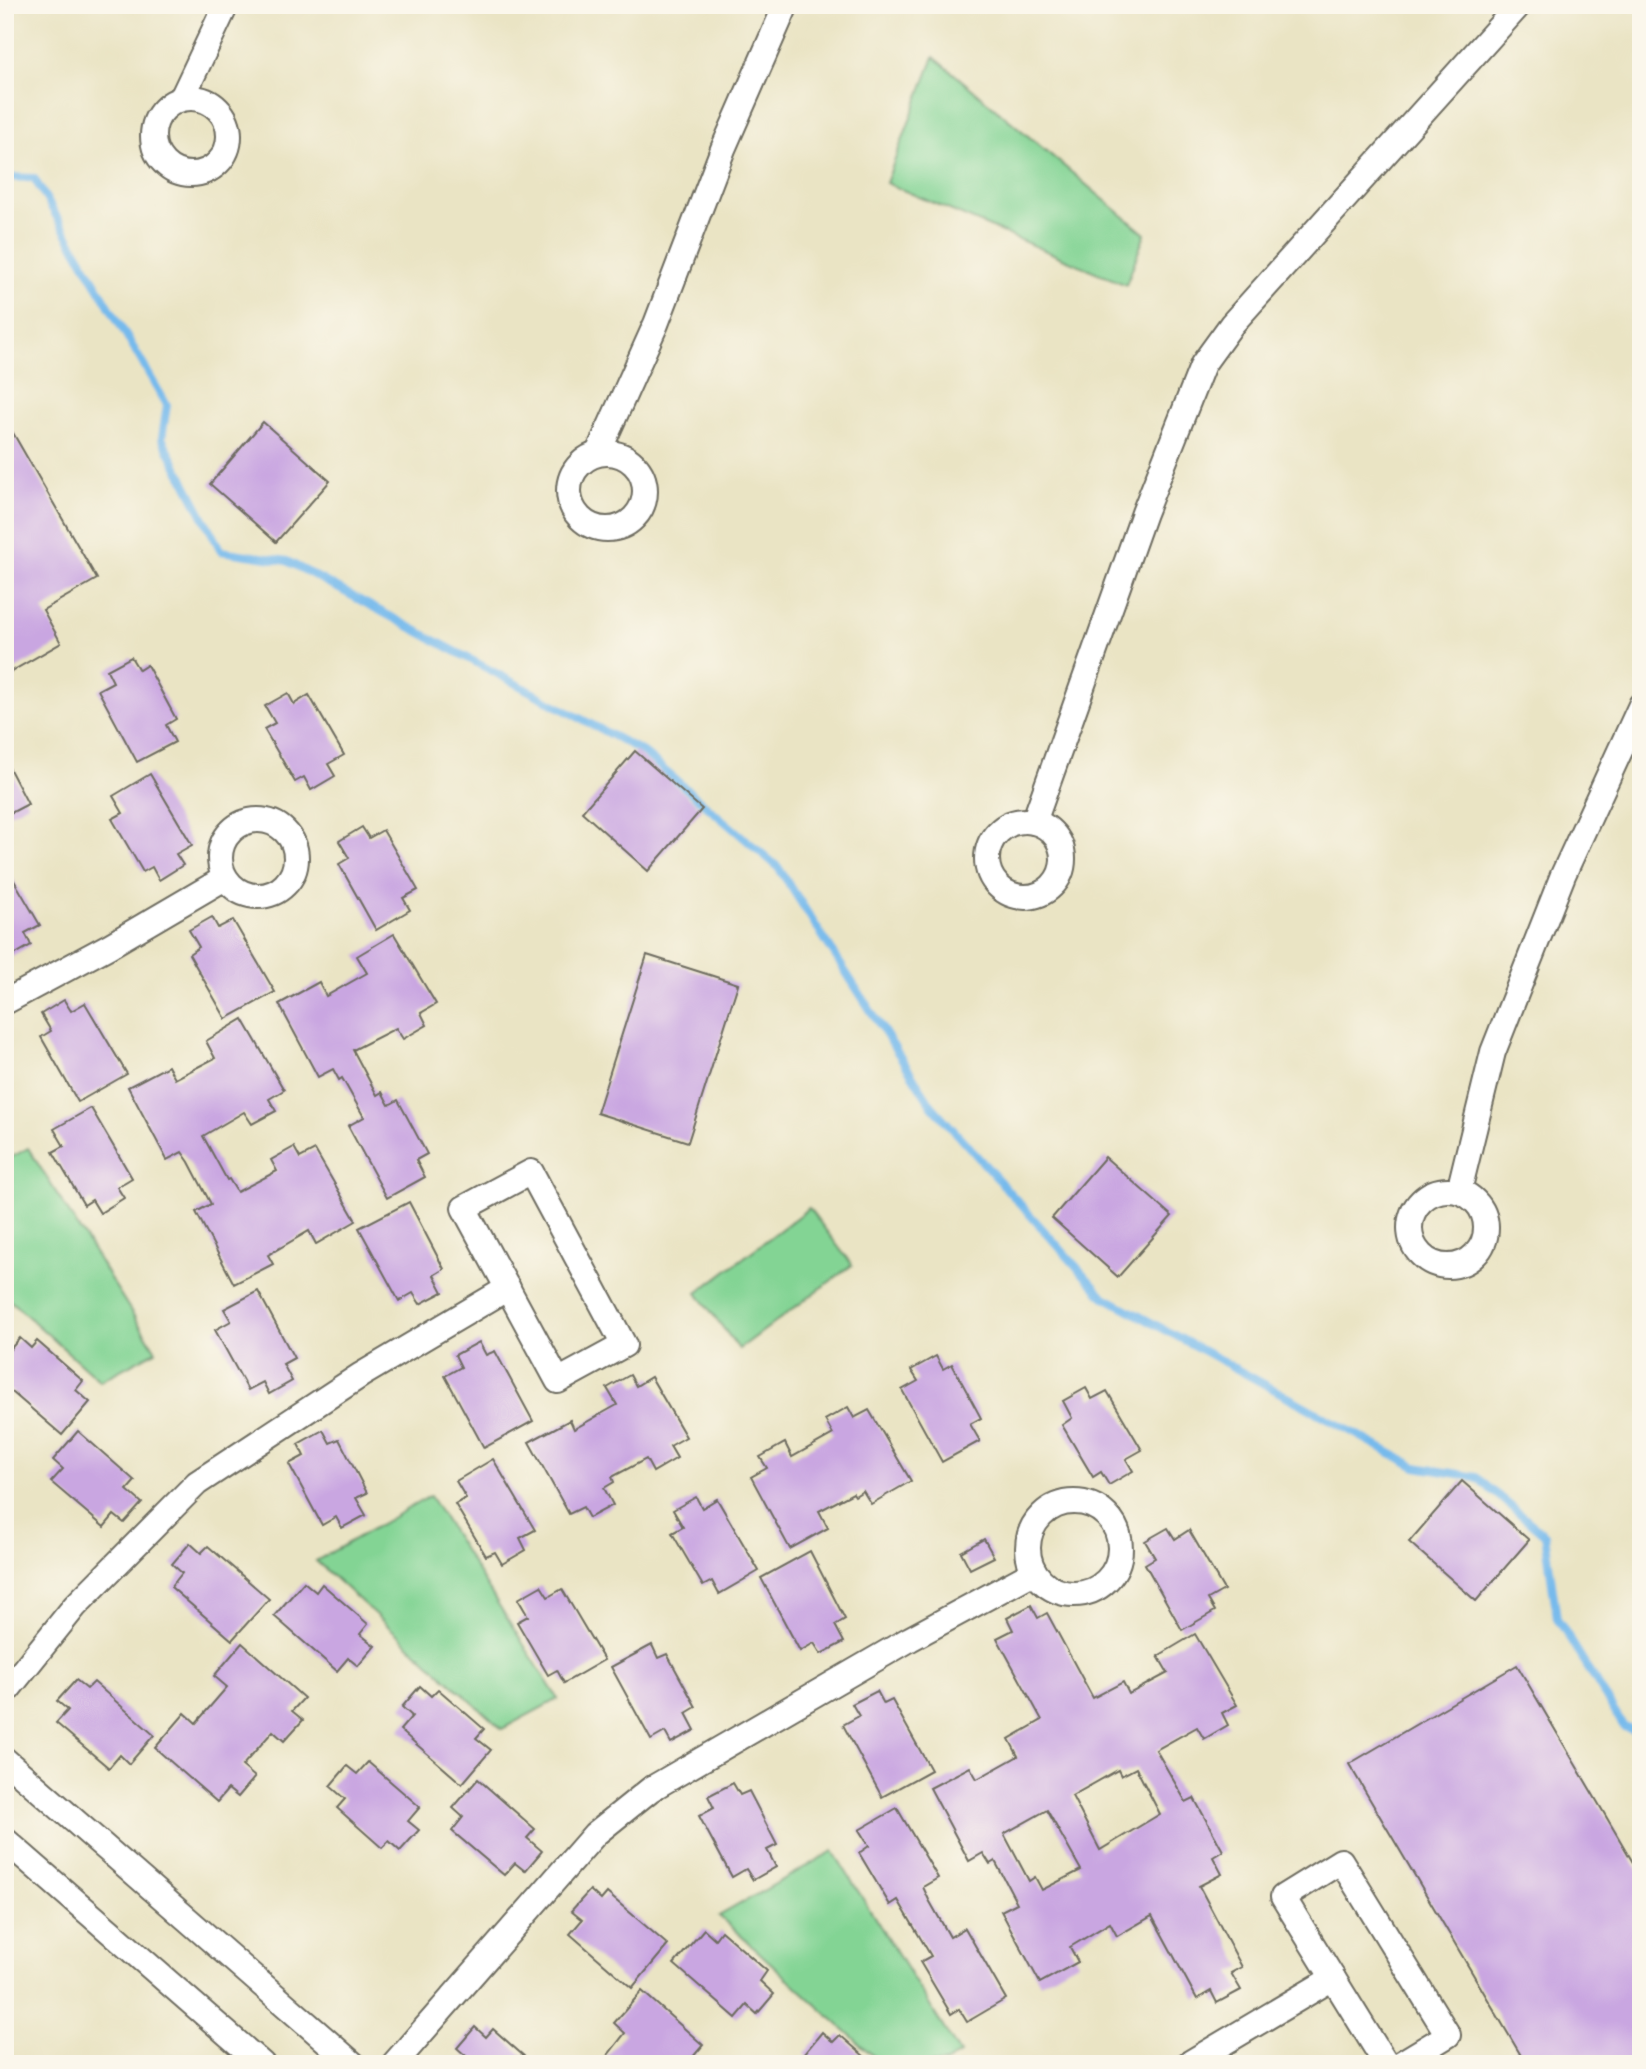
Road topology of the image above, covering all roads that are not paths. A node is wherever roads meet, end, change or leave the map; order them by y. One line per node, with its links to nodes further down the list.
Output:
1 (226, 5): 4 (street)
2 (786, 5): 5 (street)
3 (1519, 5): 7 (street)
4 (182, 99)
5 (598, 453)
6 (1641, 705): 10 (street)
7 (1034, 822)
8 (225, 878): 9 (street)
9 (5, 1002)
10 (1459, 1191)
11 (508, 1288): 11 (street); 13 (street)
12 (1034, 1572): 19 (street)
13 (5, 1693)
14 (5, 1760): 18 (street)
15 (5, 1840): 17 (street)
16 (1333, 1978): 20 (street); 21 (street); 22 (street)
17 (262, 2064)
18 (353, 2064)
19 (394, 2064)
20 (1188, 2064)
21 (1386, 2064)
22 (1400, 2064)

